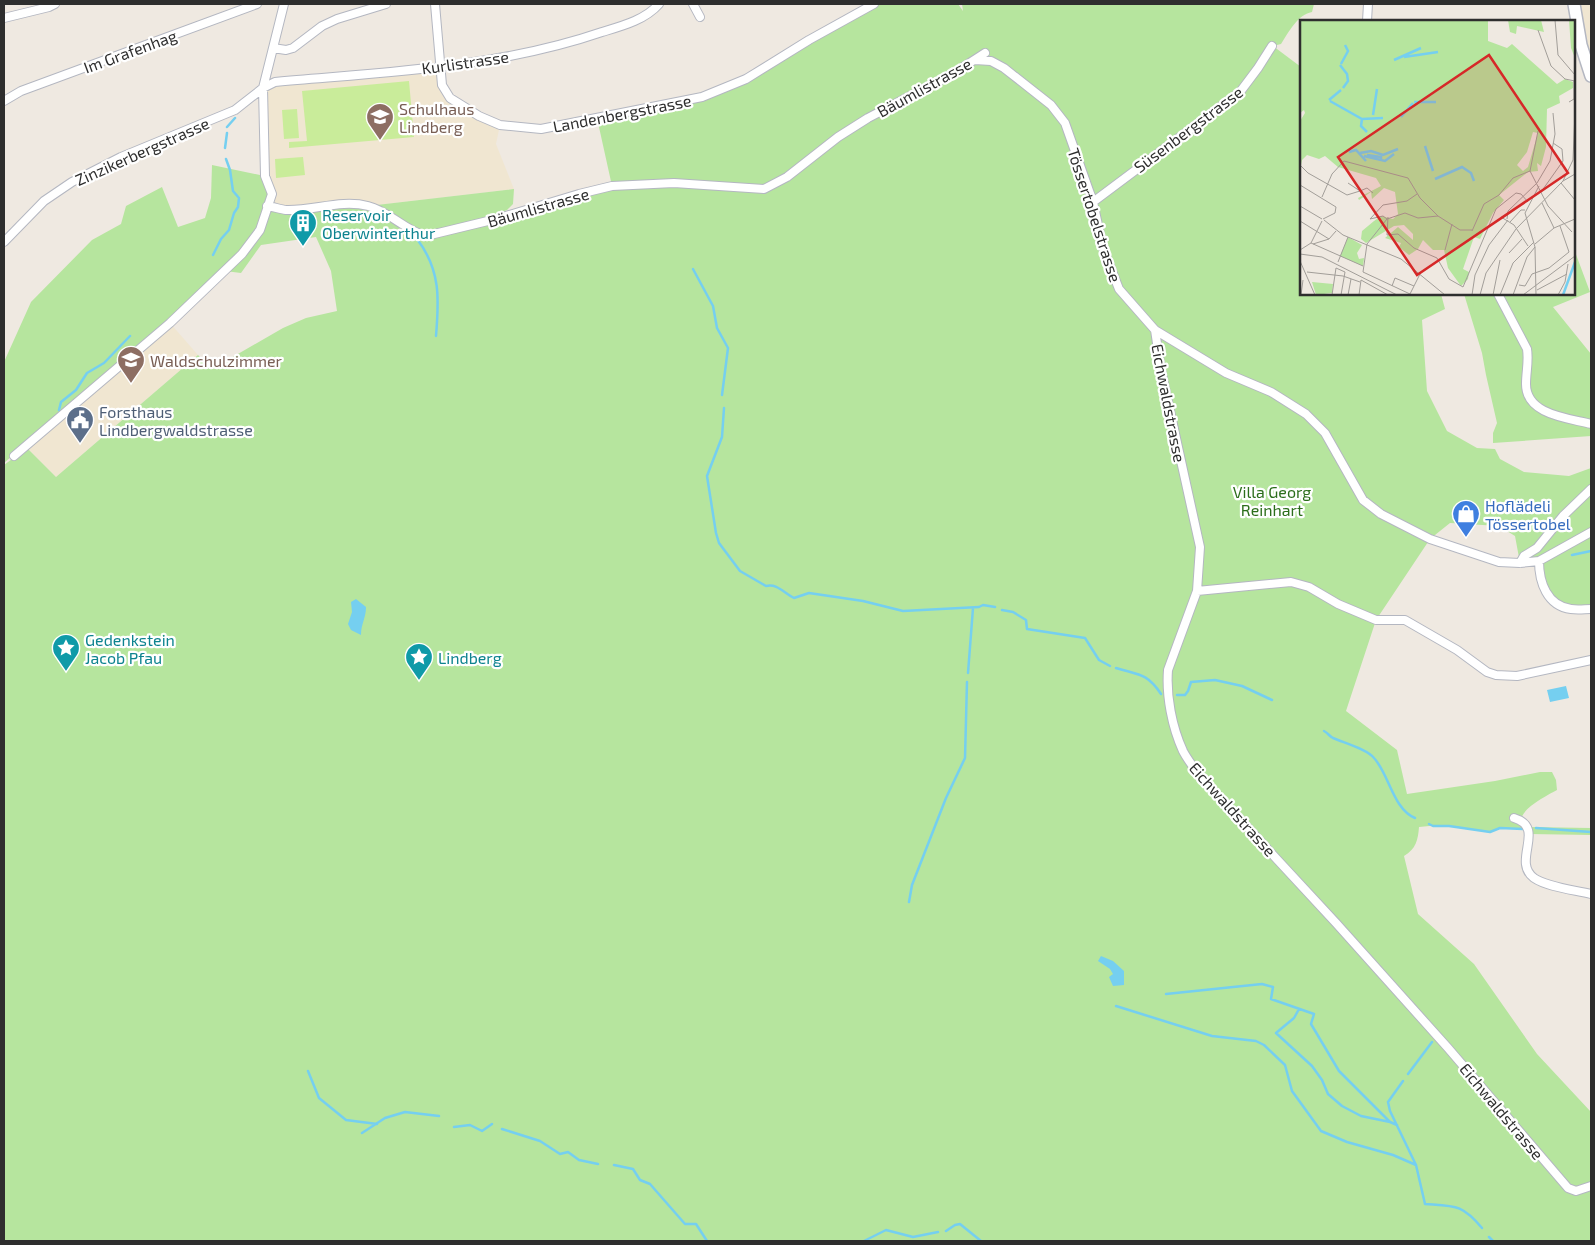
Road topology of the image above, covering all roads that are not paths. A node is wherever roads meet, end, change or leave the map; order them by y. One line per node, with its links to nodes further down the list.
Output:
1 (55, 4): 12 (street)
2 (257, 4): 21 (street, Im Grafenhag)
3 (284, 4): 15 (street)
4 (386, 4): 15 (street)
5 (435, 4): 18 (street, Landenbergstrasse)
6 (659, 4): 18 (street, Kurlistrasse)
7 (693, 4): 11 (street)
8 (874, 4): 18 (street, Landenbergstrasse)
9 (1368, 4): 13 (street)
10 (1574, 4): 19 (street)
11 (700, 17)
12 (4, 18)
13 (1367, 20)
14 (1272, 46): 22 (street, Süsenbergstrasse)
15 (274, 48): 20 (street)
16 (985, 53): 17 (street, Bäumlistrasse)
17 (975, 60): 22 (street, Tössertobelstrasse); 23 (street, Bäumlistrasse)
18 (442, 67): 20 (street, Kurlistrasse)
19 (1591, 76)
20 (263, 88): 23 (street); 24 (street, Zinzikerbergstrasse)
21 (4, 101)
22 (1093, 202): 26 (street, Tössertobelstrasse)
23 (267, 206): 28 (street)
24 (4, 242)
25 (1499, 295): 27 (street)
26 (1155, 330): 32 (street, Tössertobelstrasse); 33 (street, Eichwaldstrasse)
27 (1591, 424)
28 (14, 456)
29 (1591, 489): 32 (street)
30 (1591, 532): 31 (street, Tössertobelstrasse)
31 (1539, 561): 32 (street, Tössertobelstrasse); 34 (street)
32 (1520, 563)
33 (1197, 591): 35 (street); 38 (street, Eichwaldstrasse)
34 (1591, 609)
35 (1591, 660)
36 (1514, 818): 37 (street)
37 (1591, 894)
38 (1591, 1186)

